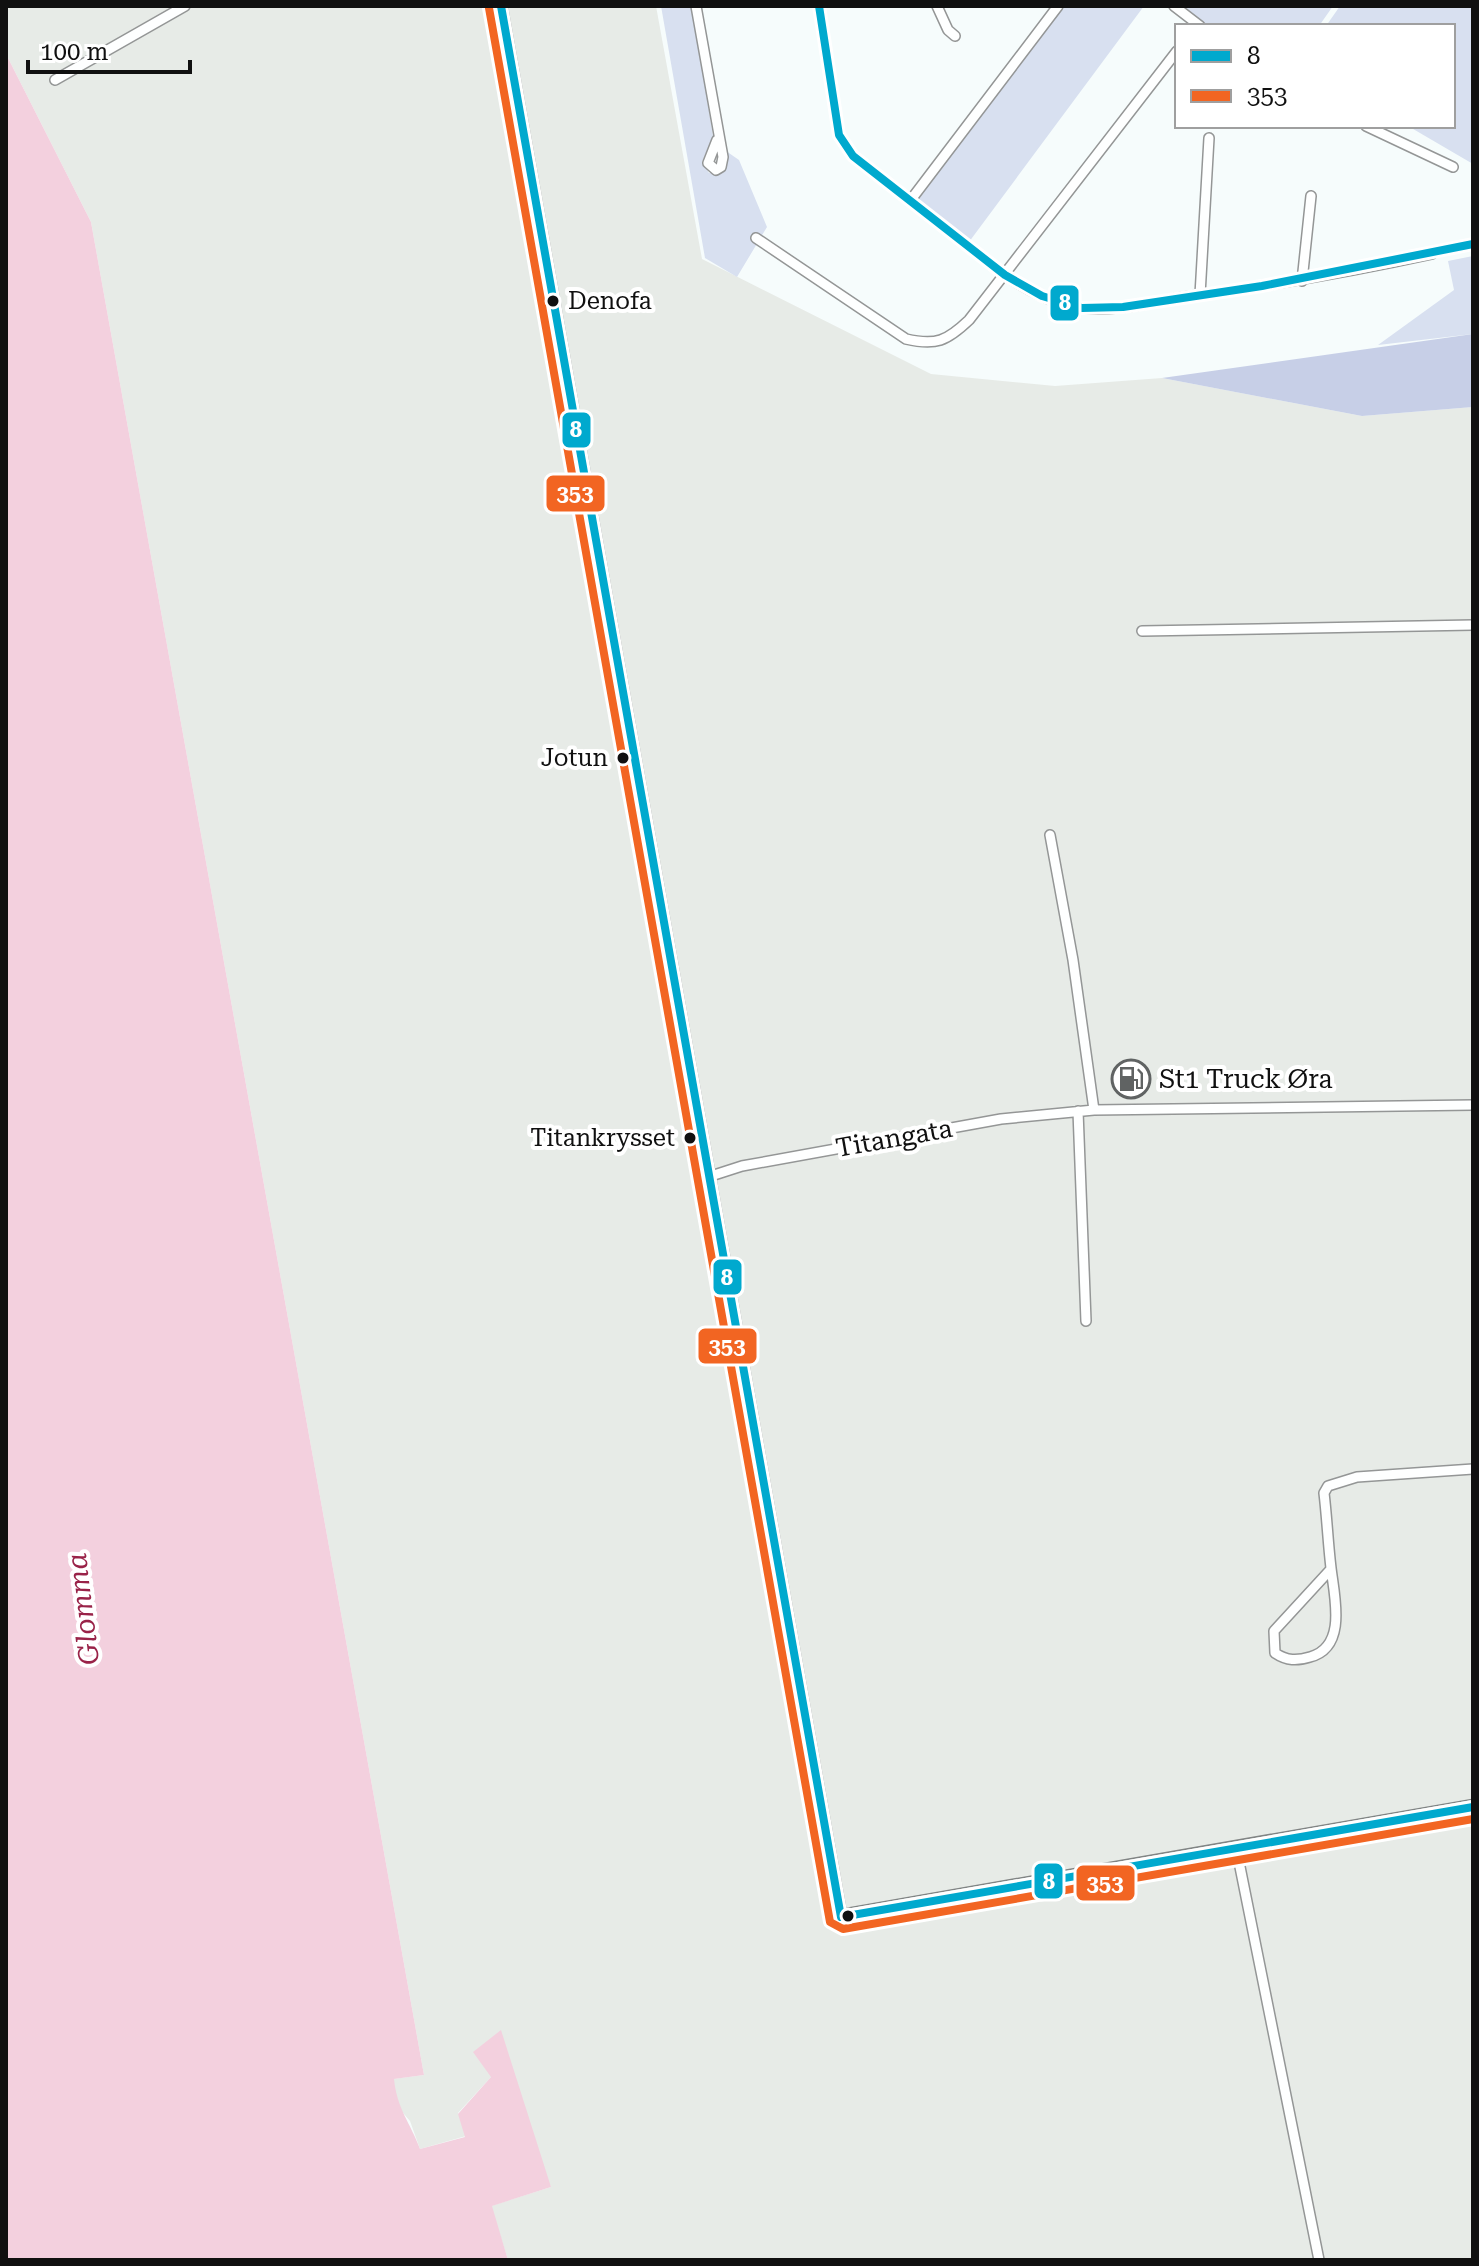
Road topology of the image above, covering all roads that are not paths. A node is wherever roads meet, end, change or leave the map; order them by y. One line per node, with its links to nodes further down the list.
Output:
1 (185, 6): 11 (street)
2 (501, 6): 29 (street)
3 (696, 6): 14 (street)
4 (819, 6): 17 (street)
5 (937, 6): 9 (street)
6 (1058, 6): 17 (street)
7 (1174, 6): 8 (street)
8 (1197, 24)
9 (955, 36)
10 (1175, 54): 20 (street)
11 (55, 80)
12 (1370, 128): 15 (street)
13 (1209, 138): 22 (street)
14 (717, 140)
15 (1453, 167)
16 (1311, 196): 21 (street)
17 (910, 201): 20 (street)
18 (756, 238): 20 (street)
19 (1432, 254): 21 (street)
20 (1005, 275): 22 (street)
21 (1302, 281): 22 (street)
22 (1200, 295)
23 (1473, 625): 24 (street)
24 (1142, 631)
25 (1050, 835): 27 (street)
26 (1473, 1105): 27 (street, Titangata)
27 (1094, 1110): 28 (street, Titangata)
28 (1078, 1111): 29 (street, Titangata); 30 (street)
29 (711, 1176): 35 (street)
30 (1086, 1321)
31 (1473, 1469): 32 (street)
32 (1331, 1569): 32 (street)
33 (1473, 1807): 34 (highway)
34 (1236, 1847): 35 (highway); 36 (street)
35 (841, 1917)
36 (1319, 2260)

